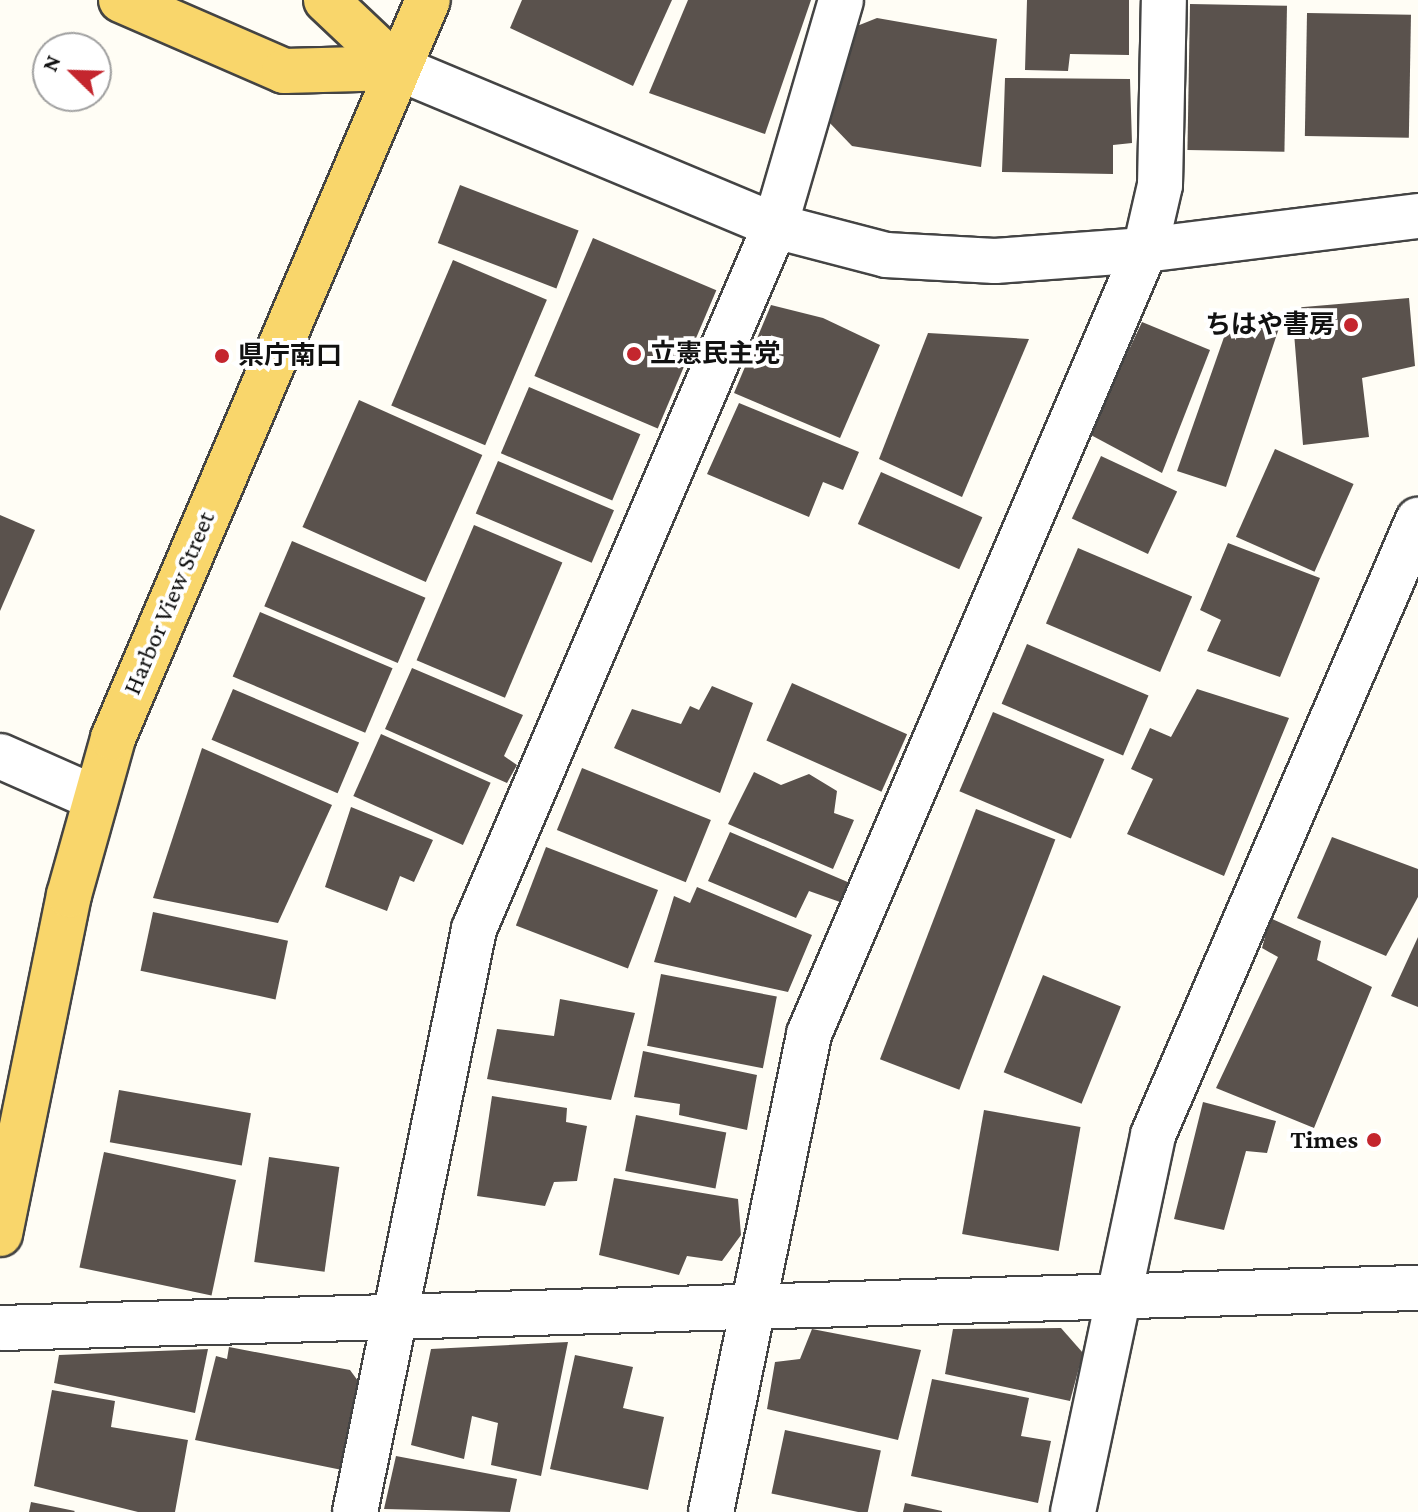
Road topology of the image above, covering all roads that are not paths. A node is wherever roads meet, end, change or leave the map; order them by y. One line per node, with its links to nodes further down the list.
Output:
1 (121, 0): 6 (main road)
2 (326, 0): 6 (main road)
3 (428, 0): 6 (main road, Harbor View Street)
4 (841, 0): 8 (street)
5 (1164, 0): 9 (street)
6 (398, 68): 8 (street); 12 (main road, Harbor View Street)
7 (1418, 216): 9 (street)
8 (775, 226): 9 (street); 17 (street)
9 (1145, 250): 16 (street)
10 (1418, 520): 15 (street)
11 (0, 756): 12 (street)
12 (93, 797): 13 (main road, Harbor View Street)
13 (0, 1234)
14 (1418, 1288): 15 (street)
15 (1117, 1293): 16 (street); 21 (street)
16 (755, 1303): 17 (street); 20 (street)
17 (397, 1311): 18 (street); 19 (street)
18 (0, 1328)
19 (355, 1512)
20 (711, 1512)
21 (1073, 1512)

